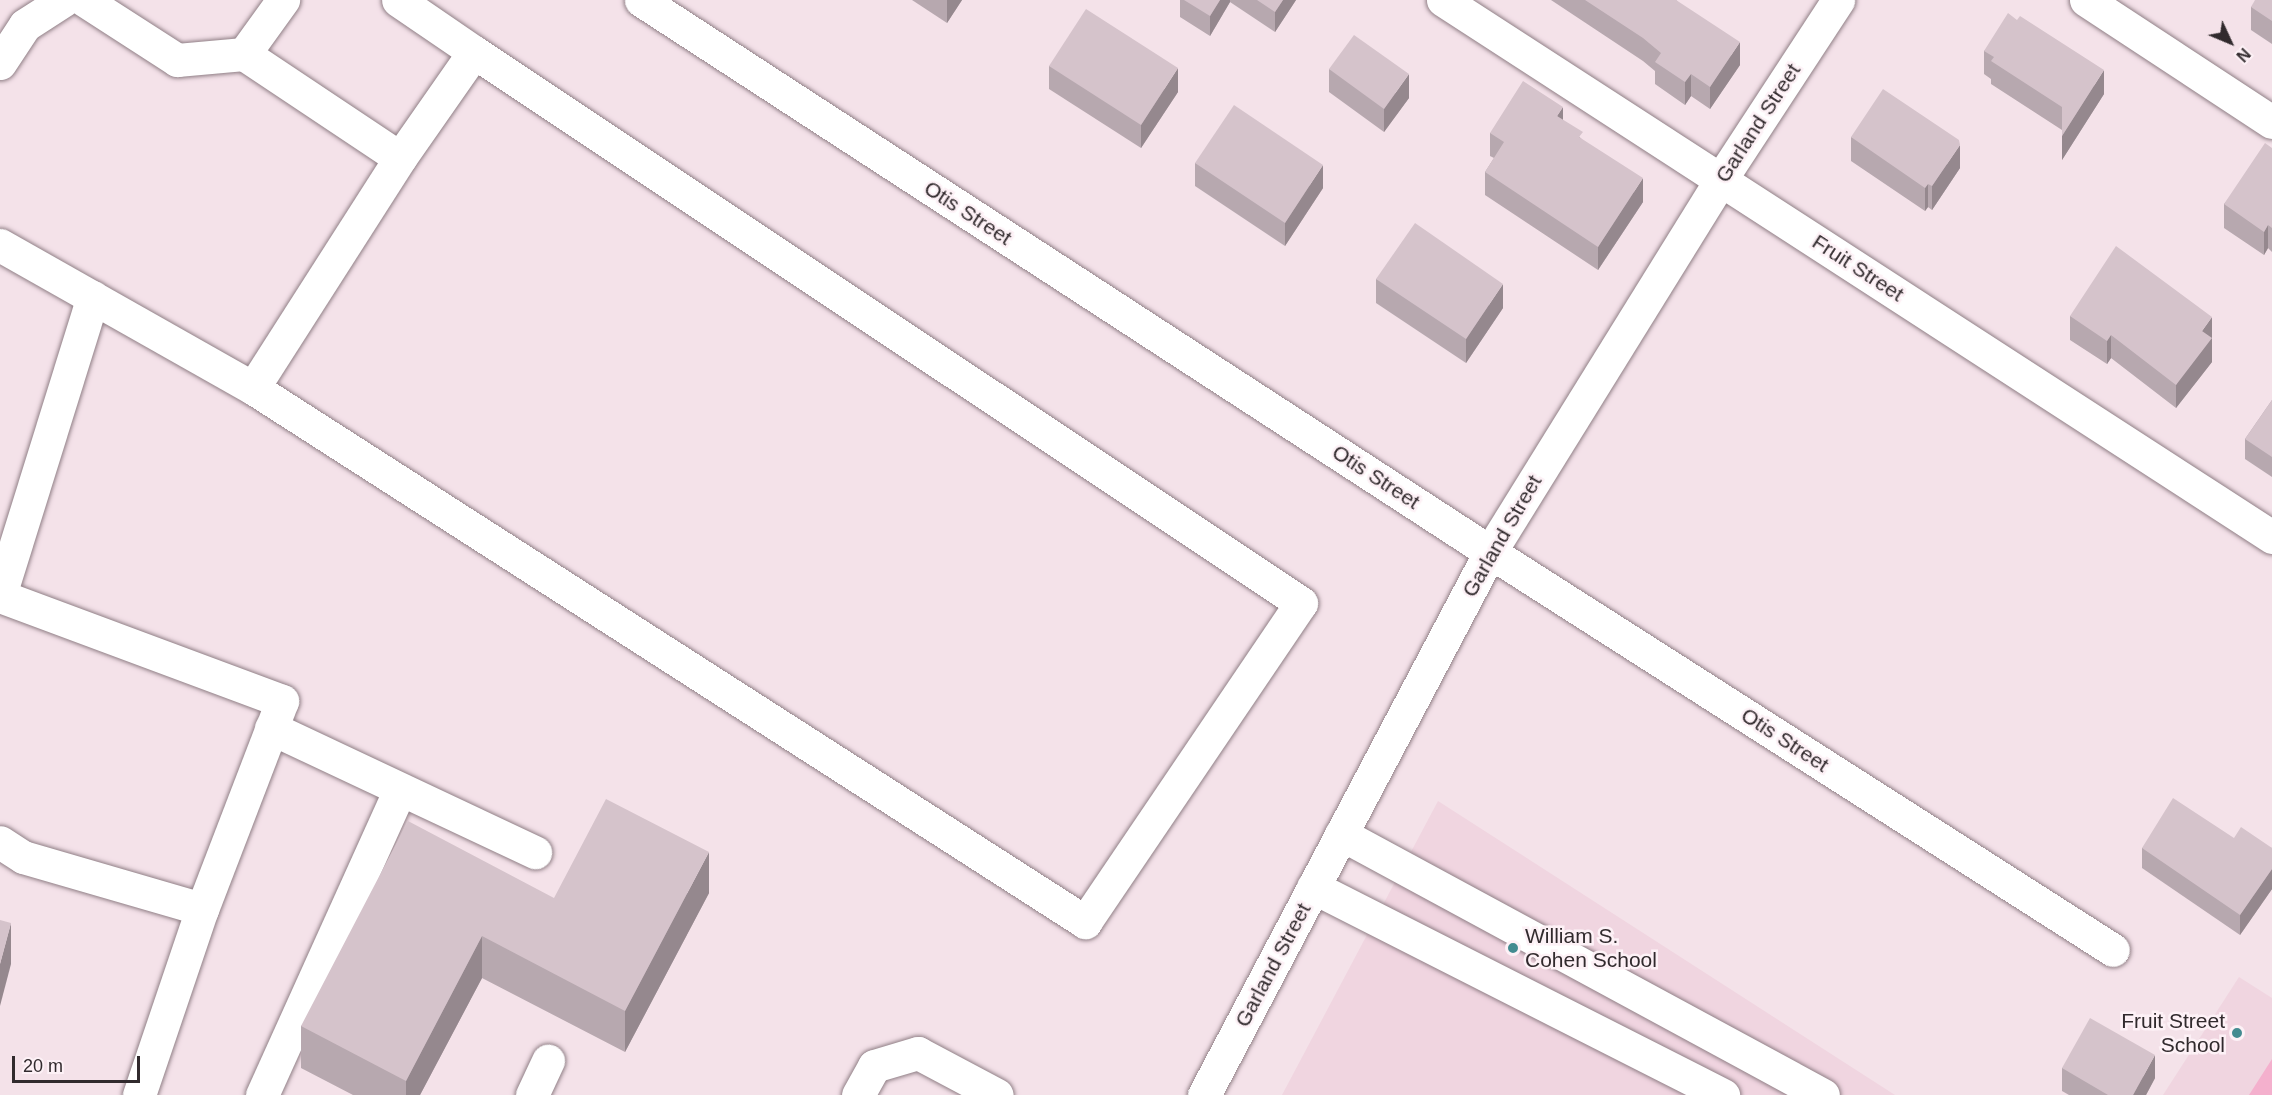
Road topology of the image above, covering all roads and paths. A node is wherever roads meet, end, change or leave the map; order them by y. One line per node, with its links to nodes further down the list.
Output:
1 (64, 0): 11 (street)
2 (84, 0): 10 (street)
3 (283, 0): 10 (street)
4 (398, 0): 9 (street)
5 (641, 0): 19 (street, Otis Street)
6 (1443, 0): 14 (street, Fruit Street)
7 (1838, 0): 14 (street, Garland Street)
8 (2086, 0): 12 (street)
9 (474, 52): 13 (street); 17 (street)
10 (244, 54): 13 (street)
11 (0, 63)
12 (2272, 122)
13 (400, 158): 17 (street)
14 (1721, 179): 18 (street, Fruit Street); 19 (street, Garland Street)
15 (0, 244): 16 (street)
16 (93, 297): 17 (street); 20 (street)
17 (253, 388)
18 (2272, 537)
19 (1490, 552): 23 (street, Garland Street); 28 (street, Otis Street)
20 (0, 595): 21 (street)
21 (271, 728): 22 (street); 27 (street)
22 (400, 790): 25 (street); 32 (street)
23 (1341, 834): 26 (street, Garland Street); 37 (street)
24 (0, 842): 27 (street)
25 (535, 852)
26 (1313, 887): 30 (street); 36 (street, Garland Street)
27 (202, 909): 31 (street)
28 (2113, 950)
29 (548, 1060): 33 (street)
30 (1710, 1092)
31 (139, 1095)
32 (262, 1095)
33 (531, 1095)
34 (858, 1095): 35 (street)
35 (997, 1095)
36 (1204, 1095)
37 (1823, 1095)

